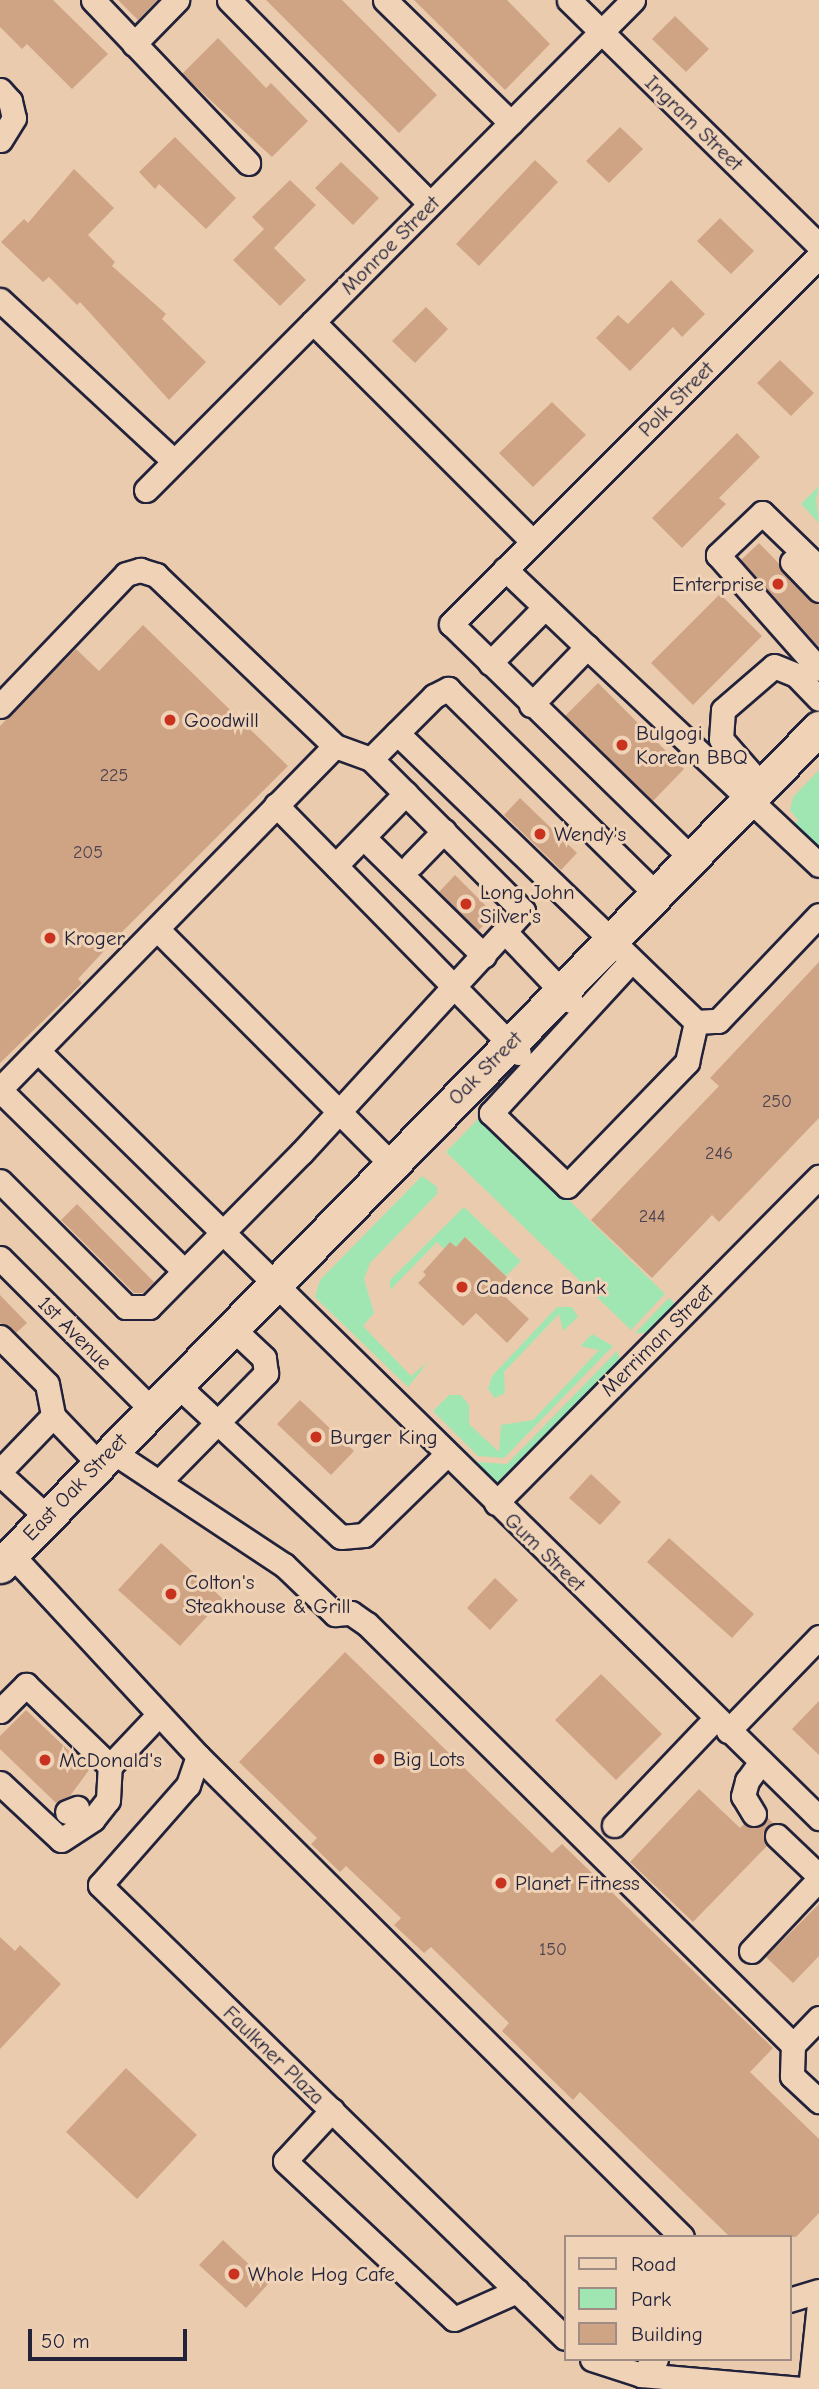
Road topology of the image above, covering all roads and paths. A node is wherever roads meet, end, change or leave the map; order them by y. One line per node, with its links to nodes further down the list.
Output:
1 (93, 0): 8 (street)
2 (177, 0): 8 (street)
3 (229, 0): 13 (street)
4 (384, 0): 10 (street)
5 (569, 0): 7 (street, Ingram Street)
6 (633, 0): 7 (street, Monroe Street)
7 (601, 32): 10 (street, Monroe Street); 14 (street, Ingram Street)
8 (134, 44): 12 (street)
9 (0, 90): 11 (street)
10 (511, 123): 13 (street, Monroe Street)
11 (0, 140)
12 (248, 163)
13 (430, 204): 17 (street, Monroe Street)
14 (819, 246)
15 (819, 256): 20 (street, Polk Street)
16 (0, 300): 18 (street)
17 (313, 322): 18 (street, Monroe Street); 20 (street)
18 (174, 461): 19 (street, Monroe Street)
19 (146, 490)
20 (533, 542): 22 (street, Polk Street)
21 (819, 568): 25 (street)
22 (505, 569): 24 (street); 27 (street, Polk Street)
23 (819, 590): 25 (street)
24 (545, 607): 26 (street); 27 (street)
25 (797, 645): 28 (street)
26 (587, 647): 30 (street); 36 (street)
27 (490, 663): 30 (street)
28 (819, 669)
29 (819, 699): 36 (street)
30 (531, 705): 41 (street)
31 (0, 706): 34 (street)
32 (819, 728): 36 (highway, Oak Street)
33 (397, 733): 35 (street); 45 (street); 49 (street)
34 (335, 746): 35 (street); 38 (street)
35 (371, 759): 37 (street)
36 (755, 792): 41 (highway, Oak Street); 44 (street)
37 (405, 793): 39 (street); 40 (street)
38 (276, 806): 43 (street); 47 (street)
39 (444, 831): 42 (street); 48 (street)
40 (364, 838): 43 (street); 50 (street)
41 (691, 858): 45 (highway, Oak Street)
42 (412, 864)
43 (336, 865): 51 (street)
44 (819, 865)
45 (656, 894): 49 (highway, Oak Street)
46 (819, 915): 53 (street)
47 (157, 929): 55 (street); 60 (street)
48 (506, 933): 50 (street); 52 (street)
49 (620, 951): 52 (highway, Oak Street); 53 (street)
50 (484, 956): 51 (street)
51 (456, 986): 54 (street); 60 (street)
52 (572, 1002): 54 (highway, Oak Street); 56 (street)
53 (696, 1022): 59 (street)
54 (509, 1043): 56 (street); 57 (highway, Oak Street)
55 (38, 1051): 58 (street); 64 (street, Gum Street)
56 (533, 1067): 59 (street)
57 (471, 1081): 59 (street); 61 (highway, Oak Street)
58 (0, 1090): 66 (street)
59 (497, 1106)
60 (338, 1110): 61 (street); 64 (street)
61 (390, 1163): 67 (highway, Oak Street)
62 (819, 1177): 78 (street, Merriman Street)
63 (0, 1181): 66 (street)
64 (223, 1233): 66 (street); 67 (street, Gum Street)
65 (0, 1258): 71 (street, 1st Avenue)
66 (184, 1271)
67 (271, 1285): 68 (highway, Oak Street); 74 (street, Gum Street)
68 (230, 1327): 70 (highway, Oak Street); 73 (street)
69 (0, 1337): 72 (street)
70 (175, 1383): 71 (highway, Oak Street); 73 (street)
71 (150, 1408): 75 (highway, East Oak Street)
72 (52, 1416): 75 (street); 76 (street)
73 (217, 1423): 74 (street); 77 (street)
74 (446, 1455): 78 (street, Gum Street)
75 (104, 1457): 77 (street); 79 (highway, East Oak Street)
76 (0, 1472): 79 (street)
77 (159, 1482): 97 (street)
78 (496, 1503): 84 (street, Gum Street)
79 (47, 1517): 80 (highway, East Oak Street)
80 (5, 1560): 83 (street)
81 (819, 1637): 84 (street)
82 (8, 1703): 87 (street); 88 (street)
83 (159, 1714): 85 (street); 87 (street)
84 (722, 1725): 86 (street, Gum Street); 92 (street)
85 (198, 1756): 99 (street, Faulkner Plaza); 100 (street)
86 (761, 1762): 90 (street); 91 (street, Gum Street)
87 (110, 1766): 89 (street)
88 (0, 1769)
89 (0, 1783)
90 (754, 1814)
91 (819, 1818)
92 (614, 1825)
93 (777, 1836): 94 (street)
94 (819, 1878): 95 (street)
95 (751, 1951)
96 (819, 2018): 97 (street)
97 (793, 2045): 98 (street)
98 (819, 2101)
99 (332, 2110): 101 (street, Faulkner Plaza); 101 (street)
100 (680, 2235)
101 (517, 2291): 105 (street, Faulkner Plaza)
102 (819, 2291): 103 (street)
103 (791, 2299)
104 (819, 2304): 109 (street)
105 (564, 2337)
106 (606, 2361): 107 (street)
107 (648, 2367): 108 (street)
108 (801, 2389)
109 (810, 2389)

